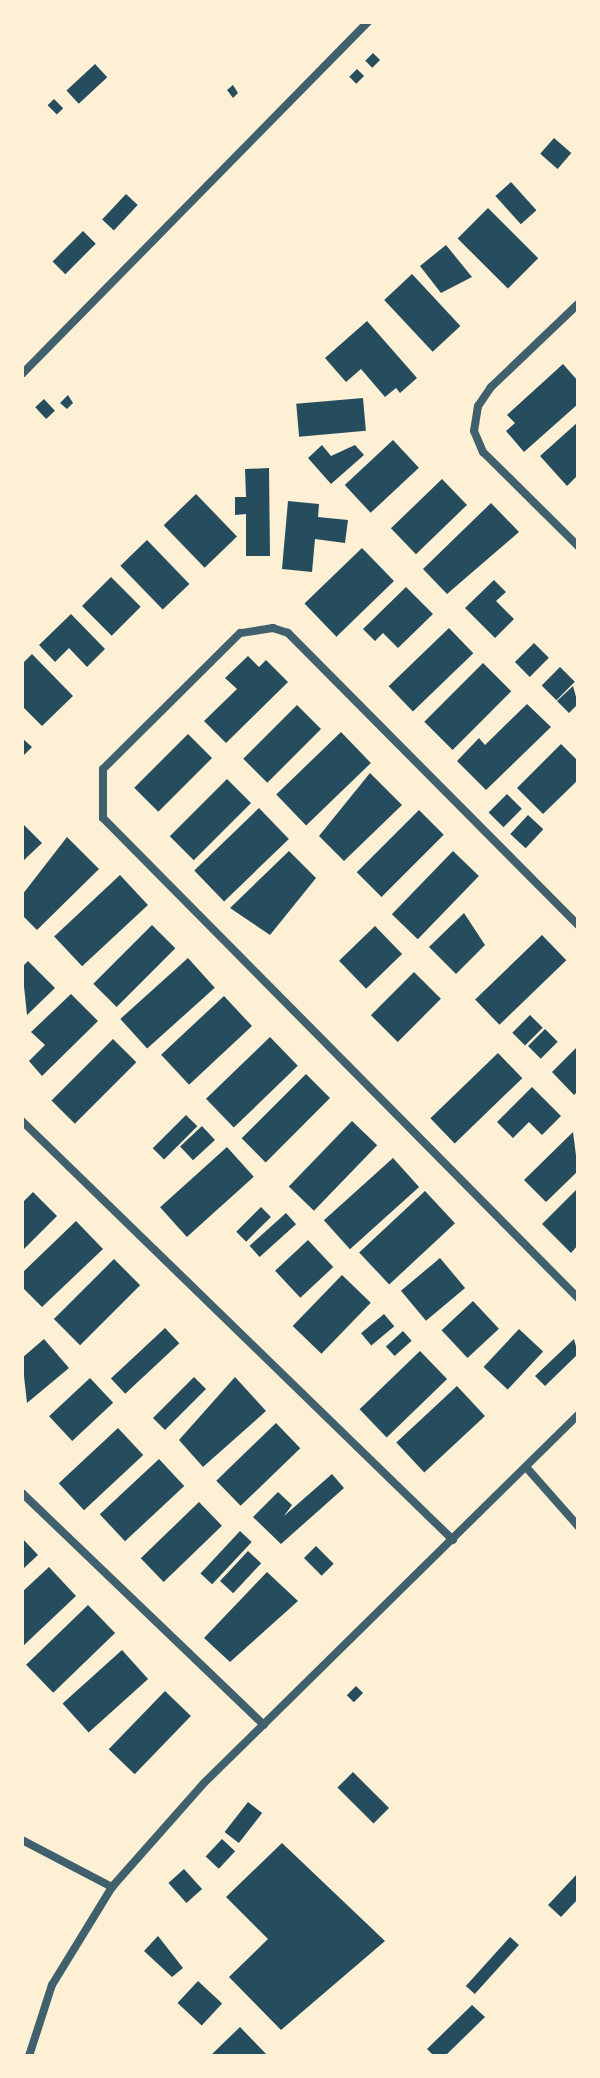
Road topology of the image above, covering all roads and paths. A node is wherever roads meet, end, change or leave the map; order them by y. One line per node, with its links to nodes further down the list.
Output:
1 (368, 22): 3 (street)
2 (578, 304): 4 (street)
3 (22, 374)
4 (578, 546)
5 (578, 925): 7 (street)
6 (22, 1121): 12 (street)
7 (578, 1298)
8 (578, 1415): 9 (street)
9 (526, 1467): 11 (street); 12 (street)
10 (22, 1493): 13 (street)
11 (578, 1526)
12 (453, 1540): 13 (street)
13 (264, 1725): 15 (street)
14 (22, 1840): 15 (street)
15 (112, 1887): 16 (street)
16 (29, 2056)

